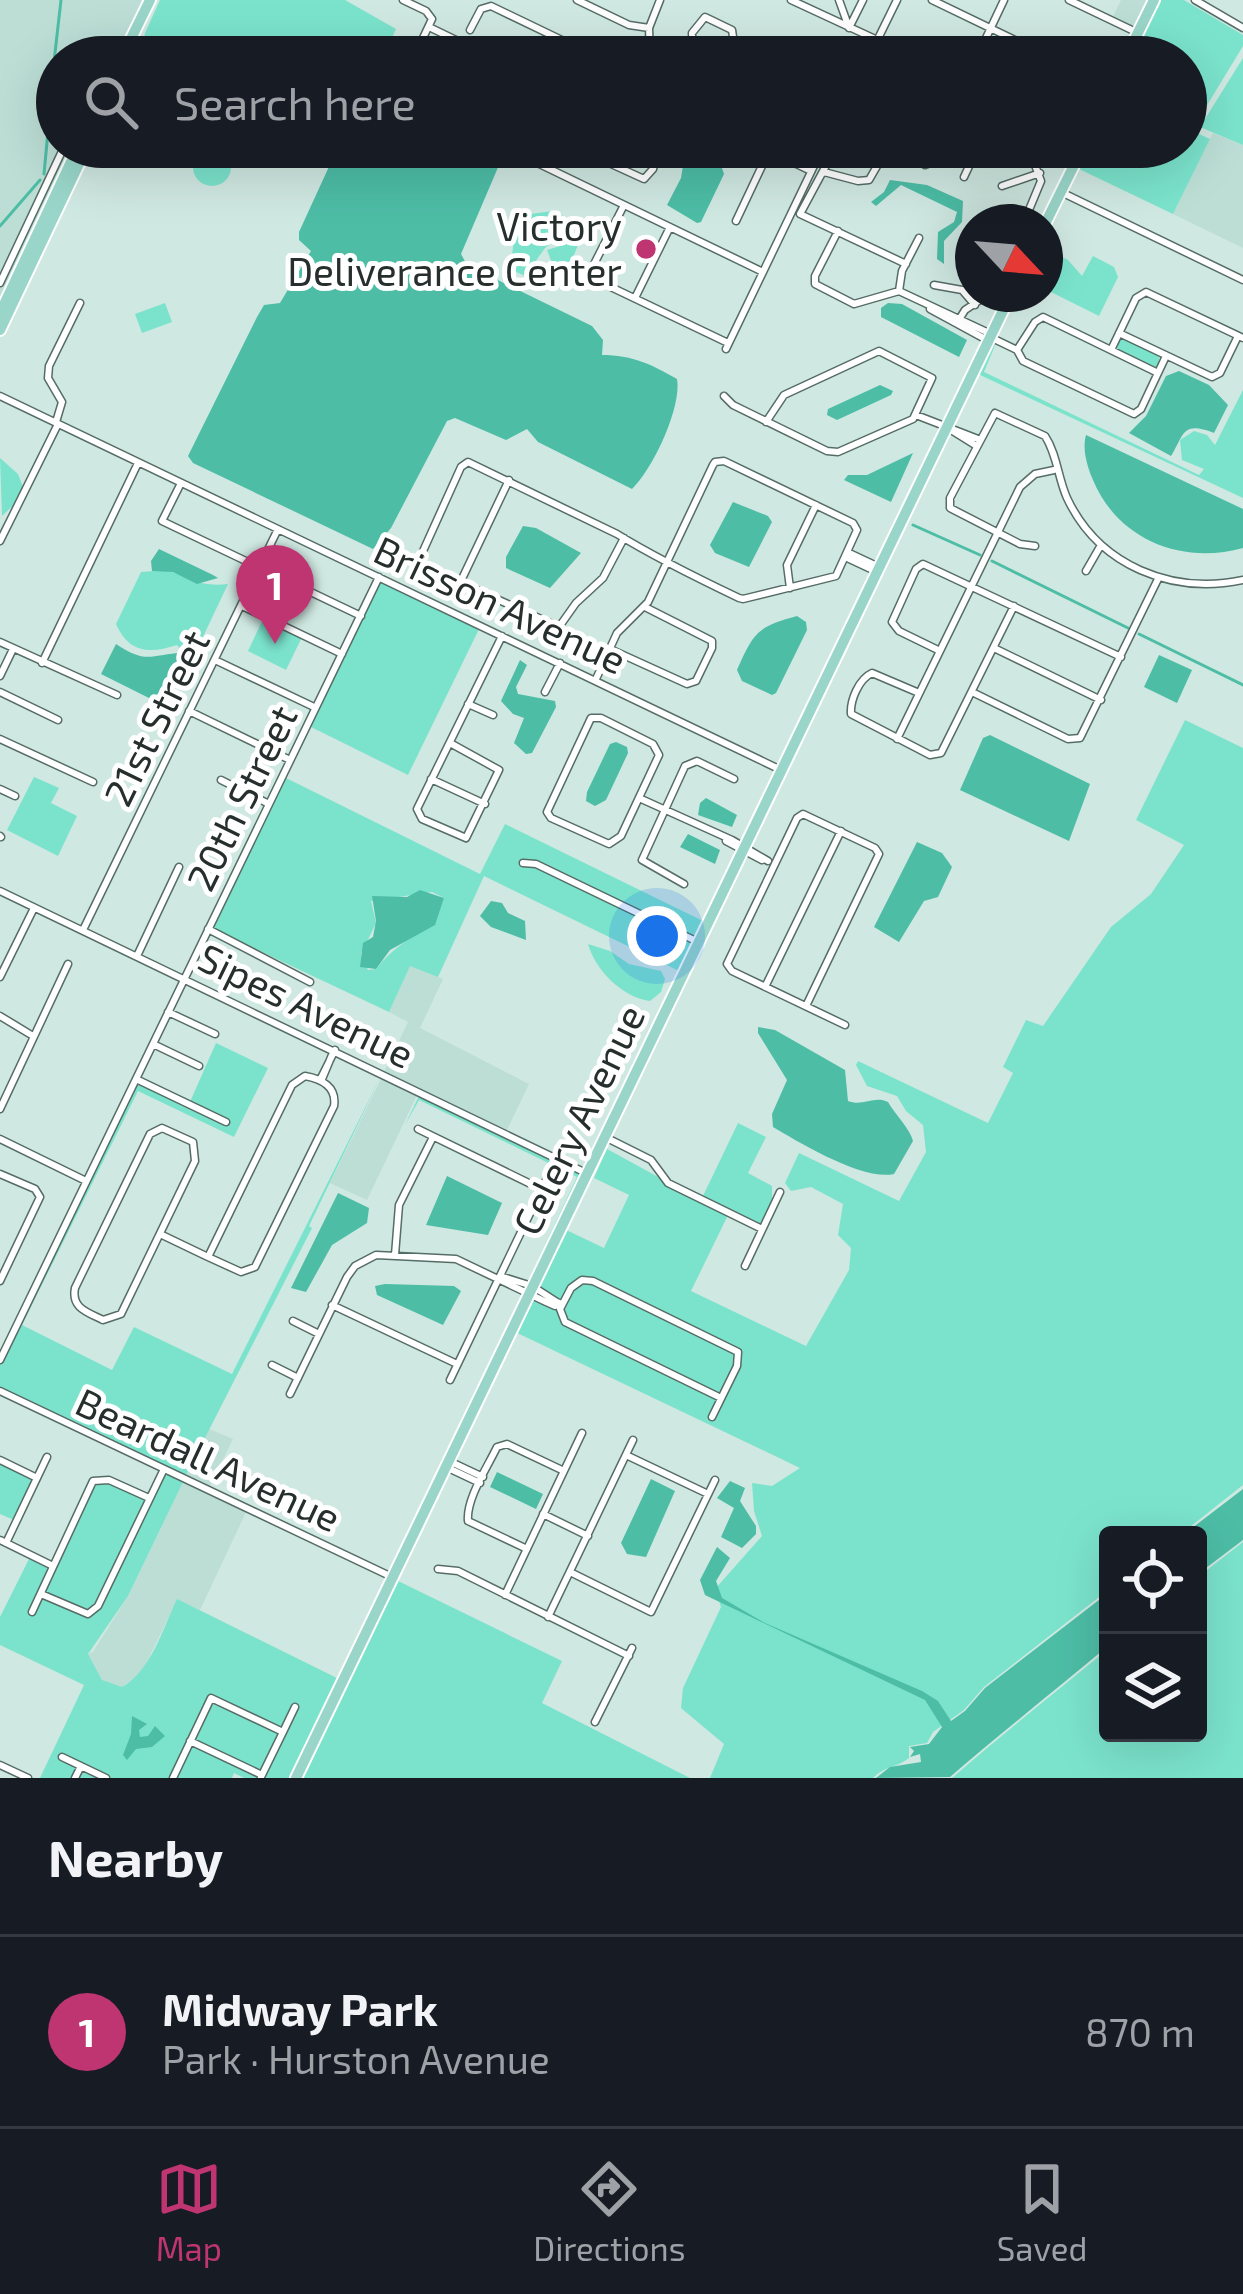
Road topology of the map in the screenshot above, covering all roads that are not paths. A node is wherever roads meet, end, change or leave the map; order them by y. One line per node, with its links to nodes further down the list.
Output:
1 (154, 0): 22 (main road)
2 (578, 0): 17 (street)
3 (660, 0): 17 (street)
4 (790, 0): 18 (street)
5 (839, 0): 18 (street)
6 (863, 0): 18 (street)
7 (896, 0): 30 (street)
8 (932, 0): 19 (street)
9 (1004, 0): 19 (street)
10 (1069, 0): 21 (street)
11 (1154, 0): 21 (main road)
12 (1195, 0): 15 (street)
13 (408, 1): 16 (street)
14 (1243, 13): 15 (street)
15 (1240, 26)
16 (429, 27): 23 (street); 24 (street)
17 (649, 28): 26 (street)
18 (849, 28): 29 (street)
19 (990, 28): 31 (street); 32 (street)
20 (470, 30): 25 (street)
21 (1138, 33): 33 (main road)
22 (136, 36)
23 (424, 36)
24 (448, 36)
25 (553, 36)
26 (649, 36)
27 (692, 36): 28 (street)
28 (733, 36)
29 (869, 36)
30 (878, 36)
31 (986, 36)
32 (1007, 36)
33 (1136, 36)
34 (54, 168): 66 (street)
35 (72, 168): 74 (main road)
36 (73, 168): 76 (main road)
37 (548, 168): 56 (street)
38 (620, 168): 39 (street)
39 (653, 168)
40 (757, 168): 57 (street)
41 (806, 168): 48 (street)
42 (813, 168): 48 (street)
43 (826, 168): 49 (street)
44 (879, 168): 49 (street)
45 (968, 168): 51 (street)
46 (1037, 168): 50 (street)
47 (1075, 168): 53 (main road)
48 (812, 171): 63 (street)
49 (824, 172): 59 (street)
50 (1040, 173): 52 (street); 54 (street)
51 (964, 177)
52 (1002, 186)
53 (1065, 194): 55 (main road); 65 (street)
54 (1032, 204)
55 (1058, 204)
56 (624, 205): 58 (street); 64 (street)
57 (736, 221)
58 (670, 227): 63 (street); 70 (street)
59 (838, 231): 61 (street); 69 (street)
60 (919, 238): 61 (street)
61 (906, 264): 69 (street)
62 (569, 267): 64 (street)
63 (763, 272): 70 (street)
64 (588, 276): 70 (street)
65 (1243, 280)
66 (0, 283)
67 (934, 285): 68 (street)
68 (955, 289)
69 (898, 291): 75 (street)
70 (635, 298)
71 (80, 302): 88 (street)
72 (967, 312): 75 (street)
73 (1002, 312): 78 (main road, Celery Avenue)
74 (0, 313)
75 (958, 321): 78 (street)
76 (0, 330)
77 (1119, 333): 79 (street); 81 (street); 82 (street)
78 (990, 337): 80 (street); 89 (main road, Celery Avenue)
79 (1240, 337): 82 (street)
80 (1017, 350): 81 (street); 83 (street)
81 (1111, 350): 83 (street)
82 (1166, 356): 83 (street)
83 (1158, 373)
84 (0, 396): 88 (street, Brisson Avenue)
85 (724, 396): 87 (street)
86 (916, 415): 87 (street); 87 (street); 89 (street)
87 (766, 422)
88 (57, 423): 91 (street, Brisson Avenue); 99 (street)
89 (949, 429): 90 (street); 105 (main road, Celery Avenue)
90 (976, 442): 92 (street); 97 (street)
91 (138, 463): 94 (street, Brisson Avenue); 127 (street)
92 (1055, 469): 97 (street); 100 (street)
93 (509, 480): 98 (street); 110 (street); 110 (street)
94 (181, 483): 96 (street, Brisson Avenue); 104 (street)
95 (816, 505): 102 (street); 103 (street); 112 (street)
96 (278, 529): 104 (street, 21st Street); 107 (street, Brisson Avenue)
97 (997, 533): 101 (street); 111 (street)
98 (624, 538): 103 (street); 110 (street)
99 (0, 542)
100 (1101, 545): 106 (street); 108 (street)
101 (1035, 546)
102 (846, 555): 105 (street); 112 (street)
103 (666, 563): 112 (street); 115 (street)
104 (260, 567): 113 (street, 21st Street); 116 (street)
105 (877, 569): 145 (main road, Celery Avenue)
106 (1086, 571)
107 (379, 577): 116 (street, 20th Street); 117 (street, Brisson Avenue)
108 (1158, 579): 109 (street); 124 (street)
109 (1243, 580)
110 (460, 584)
111 (971, 585): 114 (street); 122 (street); 122 (street)
112 (790, 587)
113 (242, 605): 123 (street); 125 (street, 21st Street)
114 (1014, 606): 119 (street); 124 (street)
115 (645, 607): 121 (street); 121 (street)
116 (361, 616): 123 (street, 20th Street)
117 (502, 636): 126 (street, Brisson Avenue); 136 (street)
118 (0, 642): 120 (street)
119 (994, 648): 132 (street); 135 (street)
120 (13, 649): 127 (street); 128 (street)
121 (610, 649): 129 (street)
122 (940, 651): 133 (street)
123 (342, 654): 137 (street, 20th Street)
124 (1121, 657): 135 (street)
125 (214, 660): 137 (street); 138 (street, 21st Street)
126 (560, 662): 129 (street, Brisson Avenue); 131 (street)
127 (42, 663): 134 (street)
128 (0, 676)
129 (596, 679): 145 (street, Brisson Avenue)
130 (0, 692): 140 (street)
131 (545, 692)
132 (972, 692): 135 (street); 142 (street)
133 (919, 693): 142 (street); 142 (street)
134 (117, 695)
135 (1100, 700)
136 (468, 704): 139 (street); 143 (street)
137 (316, 708): 144 (street, 20th Street)
138 (189, 711): 144 (street); 165 (street, 21st Street)
139 (493, 715)
140 (58, 720)
141 (0, 739): 149 (street)
142 (897, 739)
143 (450, 743): 146 (street); 154 (street)
144 (290, 760): 153 (street, 20th Street)
145 (781, 770): 157 (main road, Celery Avenue)
146 (431, 779): 154 (street); 154 (street)
147 (734, 779): 155 (street)
148 (221, 780): 153 (street)
149 (93, 782)
150 (0, 789): 151 (street)
151 (15, 796)
152 (639, 798): 152 (street); 155 (street)
153 (268, 804): 164 (street, 20th Street)
154 (485, 804)
155 (664, 810): 157 (street); 161 (street)
156 (841, 831): 159 (street); 172 (street); 173 (street)
157 (743, 848): 159 (street); 166 (main road, Celery Avenue)
158 (523, 862): 166 (street)
159 (771, 863): 172 (street)
160 (179, 867): 167 (street)
161 (684, 884)
162 (0, 891): 163 (street, Sipes Avenue)
163 (34, 908): 165 (street, Sipes Avenue); 169 (street)
164 (208, 929): 170 (street, 20th Street); 171 (street)
165 (83, 931): 167 (street, Sipes Avenue)
166 (698, 942): 187 (main road, Celery Avenue)
167 (137, 956): 170 (street, Sipes Avenue)
168 (68, 964): 178 (street)
169 (0, 977)
170 (184, 977): 174 (street, 20th Street); 180 (street, Sipes Avenue)
171 (310, 982)
172 (765, 987): 173 (street)
173 (806, 1006): 176 (street)
174 (168, 1012): 177 (street); 179 (street, 20th Street)
175 (0, 1016): 178 (street)
176 (845, 1025)
177 (214, 1034)
178 (33, 1036): 184 (street)
179 (153, 1044): 181 (street); 182 (street, 20th Street)
180 (333, 1053): 183 (street); 190 (street, Sipes Avenue)
181 (199, 1066)
182 (136, 1079): 185 (street); 193 (street, 20th Street)
183 (320, 1080): 199 (street); 199 (street)
184 (0, 1109)
185 (226, 1122)
186 (418, 1130): 188 (street)
187 (603, 1136): 190 (main road, Celery Avenue); 196 (street)
188 (433, 1137): 194 (street); 198 (street)
189 (0, 1139): 193 (street)
190 (586, 1173): 203 (main road, Celery Avenue)
191 (0, 1174): 202 (street)
192 (547, 1178): 194 (street)
193 (86, 1180): 208 (street, 20th Street)
194 (542, 1189): 201 (street)
195 (781, 1192): 196 (street)
196 (762, 1229): 200 (street)
197 (160, 1234): 197 (street); 199 (street)
198 (395, 1255): 201 (street); 205 (street)
199 (208, 1257)
200 (745, 1266)
201 (500, 1276): 203 (street); 209 (street)
202 (0, 1281)
203 (530, 1290): 204 (street); 222 (main road, Celery Avenue)
204 (561, 1304): 215 (street); 215 (street)
205 (332, 1305): 207 (street); 209 (street)
206 (293, 1321): 207 (street)
207 (319, 1334): 211 (street)
208 (0, 1360)
209 (457, 1364): 212 (street)
210 (272, 1365): 211 (street)
211 (298, 1378): 214 (street)
212 (450, 1379)
213 (0, 1391): 223 (street, Beardall Avenue)
214 (290, 1394)
215 (721, 1398): 216 (street)
216 (712, 1417)
217 (582, 1433): 224 (street)
218 (633, 1440): 219 (street)
219 (626, 1455): 228 (street); 231 (street)
220 (47, 1457): 225 (street)
221 (0, 1460): 225 (street)
222 (447, 1463): 226 (street); 237 (main road, Celery Avenue)
223 (164, 1468): 229 (street); 237 (street, Beardall Avenue)
224 (564, 1472): 226 (street); 230 (street)
225 (37, 1478): 232 (street)
226 (482, 1480): 233 (street)
227 (715, 1480): 228 (street)
228 (708, 1494): 236 (street)
229 (149, 1498): 234 (street); 238 (street)
230 (543, 1514): 231 (street); 233 (street)
231 (588, 1536): 236 (street)
232 (3, 1542): 234 (street)
233 (527, 1549): 239 (street)
234 (52, 1565): 238 (street)
235 (438, 1569): 239 (street)
236 (571, 1572): 241 (street)
237 (392, 1577): 254 (main road, Celery Avenue)
238 (40, 1594): 240 (street)
239 (505, 1595): 241 (street)
240 (32, 1612)
241 (548, 1617): 243 (street)
242 (295, 1707): 244 (street)
243 (595, 1722)
244 (283, 1732): 245 (street); 249 (street)
245 (190, 1741): 249 (street); 253 (street)
246 (62, 1757): 248 (street)
247 (0, 1765): 250 (street)
248 (83, 1767): 251 (street); 252 (street)
249 (261, 1776)
250 (28, 1778)
251 (78, 1778)
252 (106, 1778)
253 (172, 1778)
254 (296, 1778)

